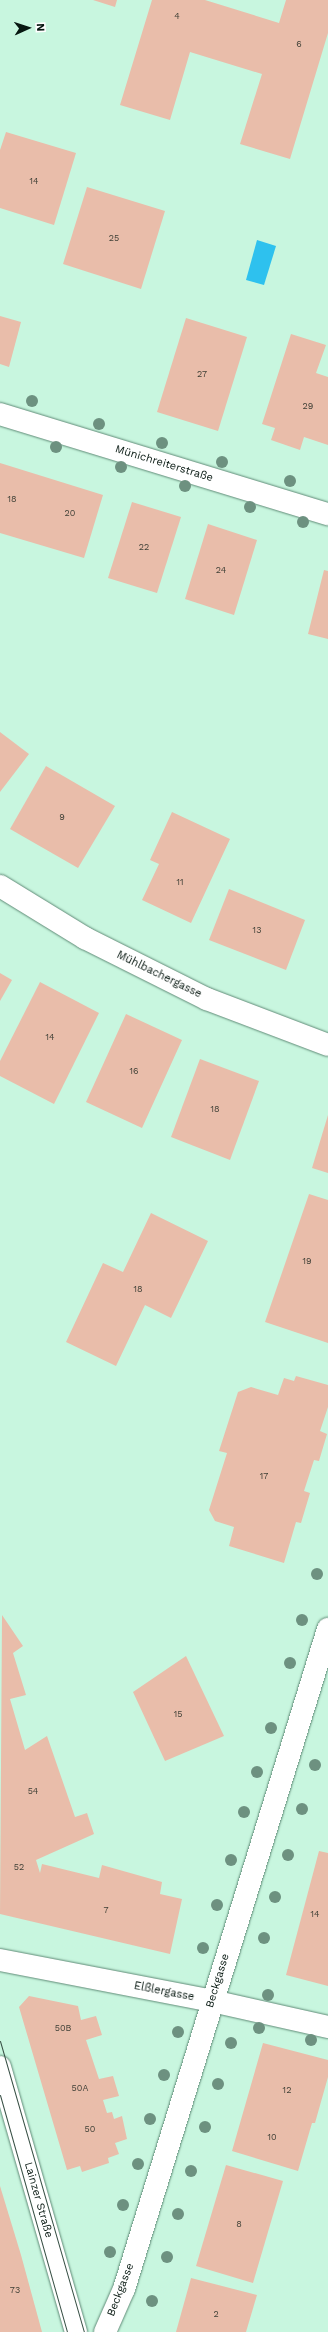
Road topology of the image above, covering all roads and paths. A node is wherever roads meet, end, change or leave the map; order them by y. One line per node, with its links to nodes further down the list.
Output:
1 (0, 414): 2 (street, Münichreiterstraße)
2 (328, 514)
3 (0, 886): 4 (street, Mühlbachergasse)
4 (328, 1045)
5 (328, 1629): 7 (street, Beckgasse)
6 (0, 1960): 7 (street, Elßlergasse)
7 (212, 2002): 8 (street, Elßlergasse); 11 (street, Beckgasse)
8 (328, 2027)
9 (0, 2067): 10 (street, Lainzer Straße)
10 (76, 2332)
11 (105, 2332)

